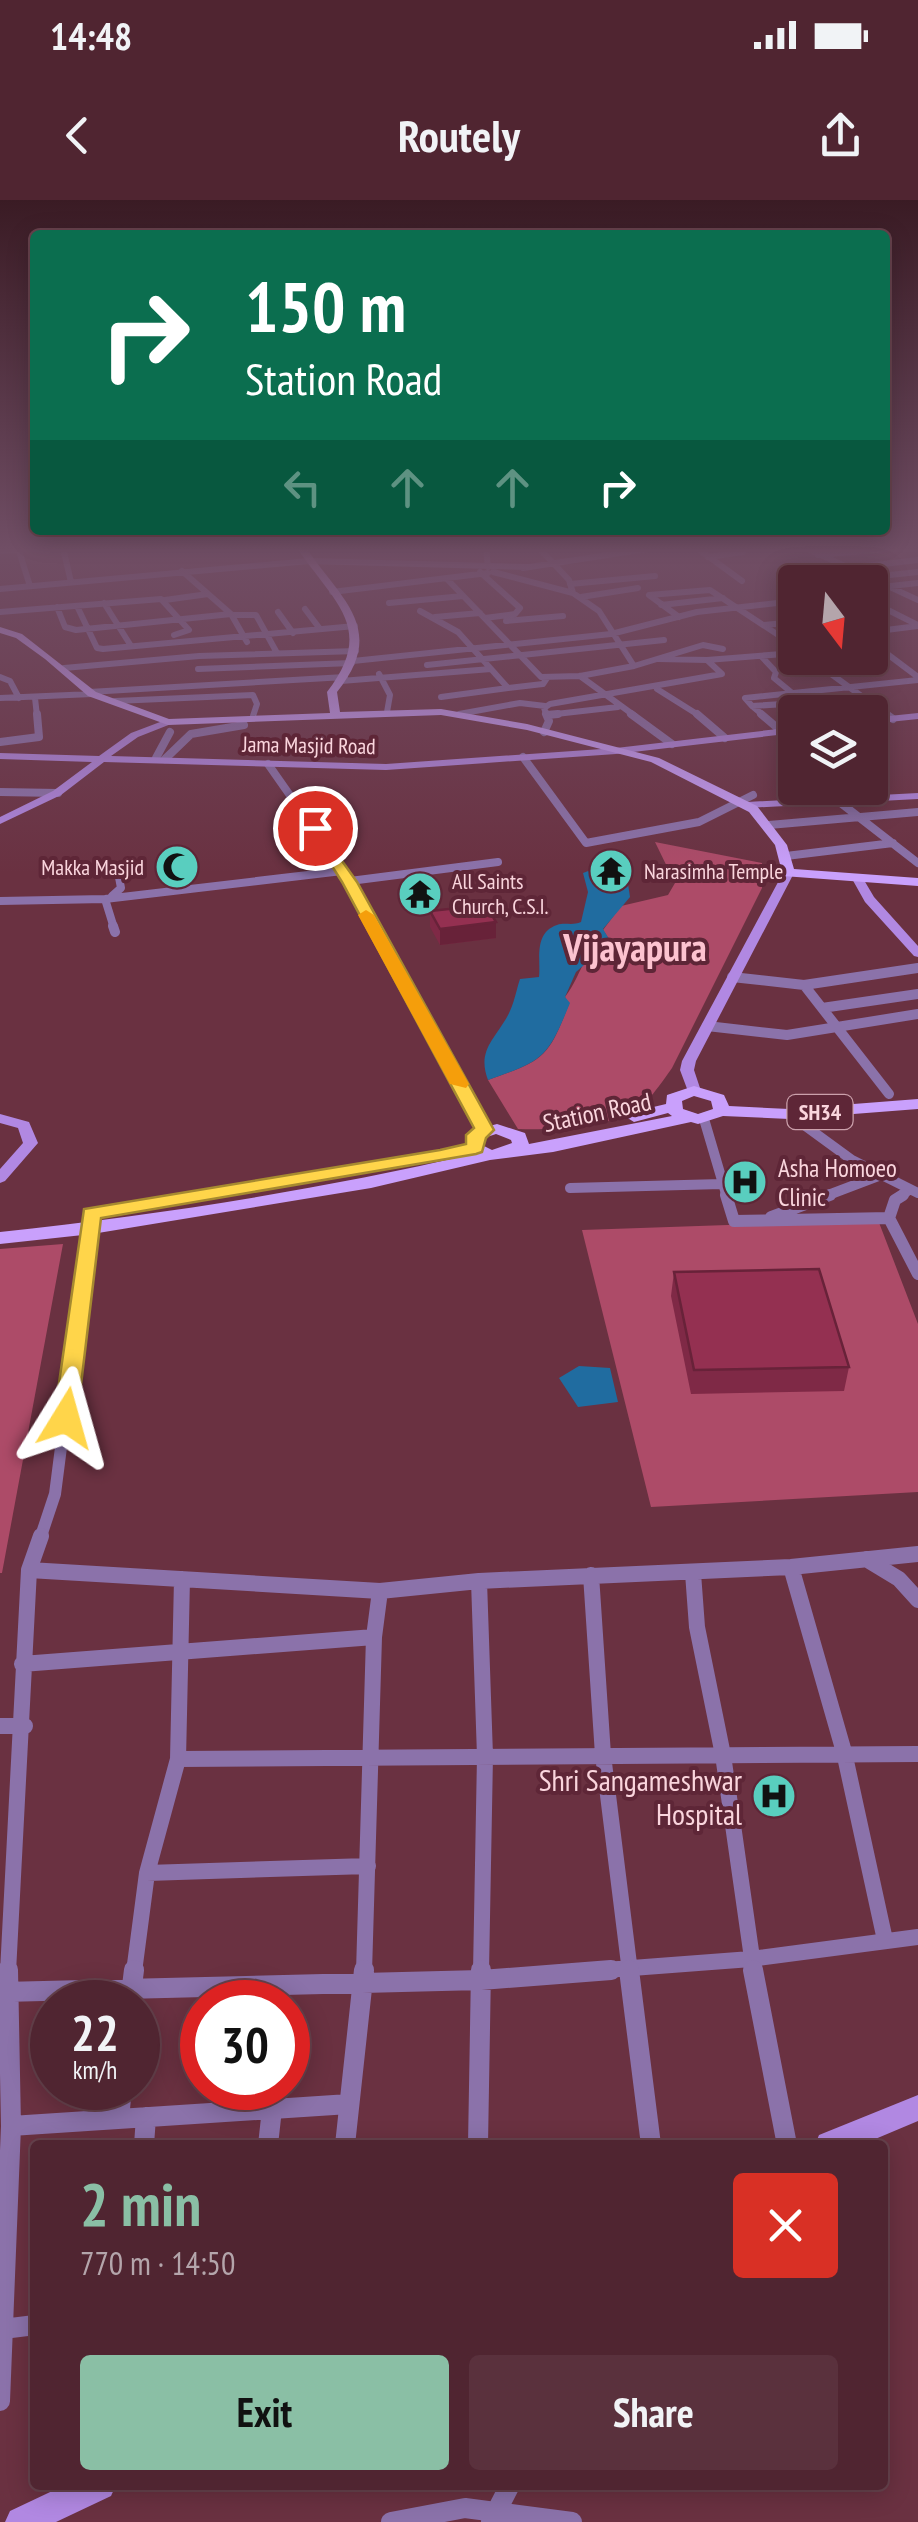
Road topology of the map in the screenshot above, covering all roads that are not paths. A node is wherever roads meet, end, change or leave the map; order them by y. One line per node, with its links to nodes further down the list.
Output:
1 (48, 656): 22 (main road)
2 (219, 656): 22 (street)
3 (343, 656): 14 (street)
4 (401, 656): 16 (street)
5 (422, 656): 20 (street)
6 (479, 656): 17 (street)
7 (517, 656): 17 (street)
8 (521, 656): 31 (street)
9 (627, 656): 21 (street)
10 (669, 656): 15 (street)
11 (756, 656): 18 (street)
12 (761, 656): 42 (street)
13 (889, 656): 32 (street)
14 (354, 658): 16 (street); 23 (street); 33 (main road)
15 (659, 659): 18 (street); 19 (street)
16 (369, 660): 30 (street)
17 (482, 660): 20 (street); 24 (street)
18 (706, 660): 35 (street)
19 (645, 664): 21 (street); 35 (street)
20 (426, 665): 26 (street)
21 (634, 666): 25 (street)
22 (64, 668): 40 (main road)
23 (198, 669)
24 (491, 669): 26 (street); 38 (street)
25 (610, 672): 28 (street); 41 (street)
26 (432, 674): 30 (street); 46 (street)
27 (832, 675): 36 (street)
28 (580, 676): 31 (street); 45 (street)
29 (0, 677): 48 (street)
30 (383, 678): 33 (street); 57 (street)
31 (549, 678): 37 (street); 50 (street)
32 (918, 678): 36 (street)
33 (343, 679): 34 (street); 59 (main road)
34 (208, 686): 40 (street); 44 (street)
35 (672, 686): 39 (street)
36 (848, 686): 42 (street); 43 (street)
37 (524, 687): 38 (street); 52 (street)
38 (508, 688): 46 (street)
39 (657, 689): 41 (street); 72 (street)
40 (90, 692): 49 (street); 51 (main road)
41 (632, 692): 45 (street)
42 (791, 692): 55 (street)
43 (860, 695)
44 (210, 696): 51 (street); 64 (street); 67 (street)
45 (604, 696): 50 (street); 56 (street)
46 (441, 697): 58 (street)
47 (0, 698): 48 (street)
48 (19, 698): 49 (street)
49 (35, 698): 73 (street)
50 (575, 700): 54 (street)
51 (115, 701): 68 (main road)
52 (528, 703): 54 (street); 60 (street)
53 (778, 704): 55 (street)
54 (546, 706): 61 (street)
55 (752, 706): 69 (street)
56 (618, 707): 61 (street); 74 (street)
57 (387, 712): 58 (main road); 59 (main road)
58 (441, 712): 60 (main road)
59 (335, 713): 67 (main road)
60 (460, 714): 71 (main road)
61 (547, 716): 71 (street)
62 (888, 716): 66 (street)
63 (918, 716): 66 (street)
64 (219, 718): 67 (main road); 68 (main road)
65 (888, 719): 66 (street)
66 (892, 719)
67 (249, 721): 79 (street)
68 (169, 727): 77 (street); 79 (street)
69 (778, 728)
70 (778, 731): 72 (street, Jama Masjid Road)
71 (544, 732): 75 (main road)
72 (725, 738): 74 (street, Jama Masjid Road)
73 (0, 742)
74 (672, 744): 75 (street, Jama Masjid Road)
75 (616, 750): 78 (street, Jama Masjid Road); 85 (main road)
76 (0, 756): 77 (street, Jama Masjid Road)
77 (99, 756): 79 (street, Jama Masjid Road); 82 (street)
78 (522, 757): 80 (street, Jama Masjid Road); 85 (street)
79 (160, 759): 80 (street, Jama Masjid Road)
80 (268, 764): 96 (street)
81 (0, 792): 82 (street)
82 (58, 793): 90 (street)
83 (918, 798): 84 (street); 85 (street)
84 (888, 800)
85 (749, 803): 86 (street); 91 (main road)
86 (778, 803)
87 (843, 805): 89 (street)
88 (918, 812): 89 (street)
89 (860, 817): 91 (street); 92 (street)
90 (0, 821)
91 (770, 825): 93 (main road)
92 (893, 844): 93 (street); 95 (street)
93 (786, 856): 98 (main road)
94 (498, 862): 100 (street)
95 (918, 863)
96 (342, 871): 100 (street); 102 (street)
97 (118, 872): 102 (street)
98 (788, 873): 99 (main road); 107 (street)
99 (857, 877): 101 (main road); 105 (street)
100 (350, 882): 123 (street)
101 (918, 882)
102 (105, 899): 103 (street); 104 (street)
103 (0, 901)
104 (115, 932)
105 (918, 954)
106 (918, 968): 108 (street)
107 (732, 977): 108 (street); 112 (street)
108 (804, 985): 110 (street)
109 (918, 994): 110 (street)
110 (822, 1008): 113 (street)
111 (918, 1014): 113 (street)
112 (707, 1026): 113 (street); 114 (street)
113 (838, 1030): 116 (street)
114 (694, 1091): 118 (main road, SH34); 119 (main road, SH34)
115 (918, 1092): 116 (main road, SH34)
116 (889, 1094): 119 (main road, SH34)
117 (918, 1104): 120 (main road, SH34)
118 (672, 1107): 122 (main road); 124 (main road, Station Road / SH34)
119 (722, 1107): 120 (main road, SH34); 122 (main road, SH34)
120 (790, 1114): 126 (street)
121 (0, 1118): 127 (street)
122 (696, 1119): 124 (main road, Station Road / SH34); 128 (street)
123 (484, 1130): 124 (main road, SH34); 125 (main road)
124 (517, 1144): 125 (main road, SH34)
125 (483, 1152): 133 (main road, SH34)
126 (881, 1176): 130 (street); 132 (street)
127 (0, 1178)
128 (722, 1184): 129 (street); 132 (street)
129 (570, 1188)
130 (913, 1192): 131 (street)
131 (889, 1218): 132 (street); 136 (street)
132 (762, 1220)
133 (91, 1221): 134 (main road, SH34); 135 (main road, SH34); 140 (street)
134 (0, 1224)
135 (0, 1238)
136 (918, 1274)
137 (918, 1554): 138 (street)
138 (866, 1559): 139 (street); 146 (street)
139 (791, 1567): 141 (street); 152 (street)
140 (29, 1570): 143 (street); 149 (street)
141 (693, 1573): 142 (street); 155 (street)
142 (591, 1574): 144 (street); 154 (street)
143 (182, 1579): 145 (street); 148 (street)
144 (479, 1581): 145 (street); 157 (street)
145 (380, 1591): 147 (street)
146 (918, 1600)
147 (374, 1637): 148 (street); 156 (street)
148 (183, 1648): 149 (street); 158 (street)
149 (22, 1664): 151 (street)
150 (0, 1726): 151 (street)
151 (24, 1726): 168 (street)
152 (844, 1752): 153 (street); 155 (street); 162 (street)
153 (918, 1754)
154 (603, 1755): 155 (street); 157 (street); 164 (street)
155 (723, 1755): 163 (street)
156 (372, 1756): 157 (street); 158 (street); 159 (street)
157 (484, 1756): 166 (street)
158 (178, 1759): 160 (street)
159 (368, 1866): 160 (street); 167 (street)
160 (147, 1873): 165 (street)
161 (918, 1937): 162 (street)
162 (885, 1940): 163 (street)
163 (751, 1959): 164 (street); 185 (street)
164 (629, 1968): 166 (street); 184 (street)
165 (132, 1980)
166 (481, 1980): 167 (street); 183 (street)
167 (364, 1982): 170 (street); 171 (street)
168 (4, 1992): 169 (street); 179 (street)
169 (30, 1992)
170 (160, 1992)
171 (349, 2104): 172 (street); 182 (street)
172 (310, 2107)
173 (918, 2108): 186 (street)
174 (120, 2110): 178 (street)
175 (256, 2110): 177 (street)
176 (272, 2110): 181 (street)
177 (146, 2117): 178 (street); 180 (street)
178 (119, 2119): 179 (street)
179 (12, 2126): 188 (street)
180 (144, 2140)
181 (269, 2140)
182 (345, 2140)
183 (478, 2140)
184 (650, 2140)
185 (786, 2140)
186 (841, 2140)
187 (30, 2326): 188 (street)
188 (3, 2329): 189 (street)
189 (0, 2401)
190 (89, 2490): 193 (street)
191 (507, 2490): 192 (street)
192 (494, 2516): 194 (street); 195 (street)
193 (21, 2522)
194 (392, 2522)
195 (572, 2522)

